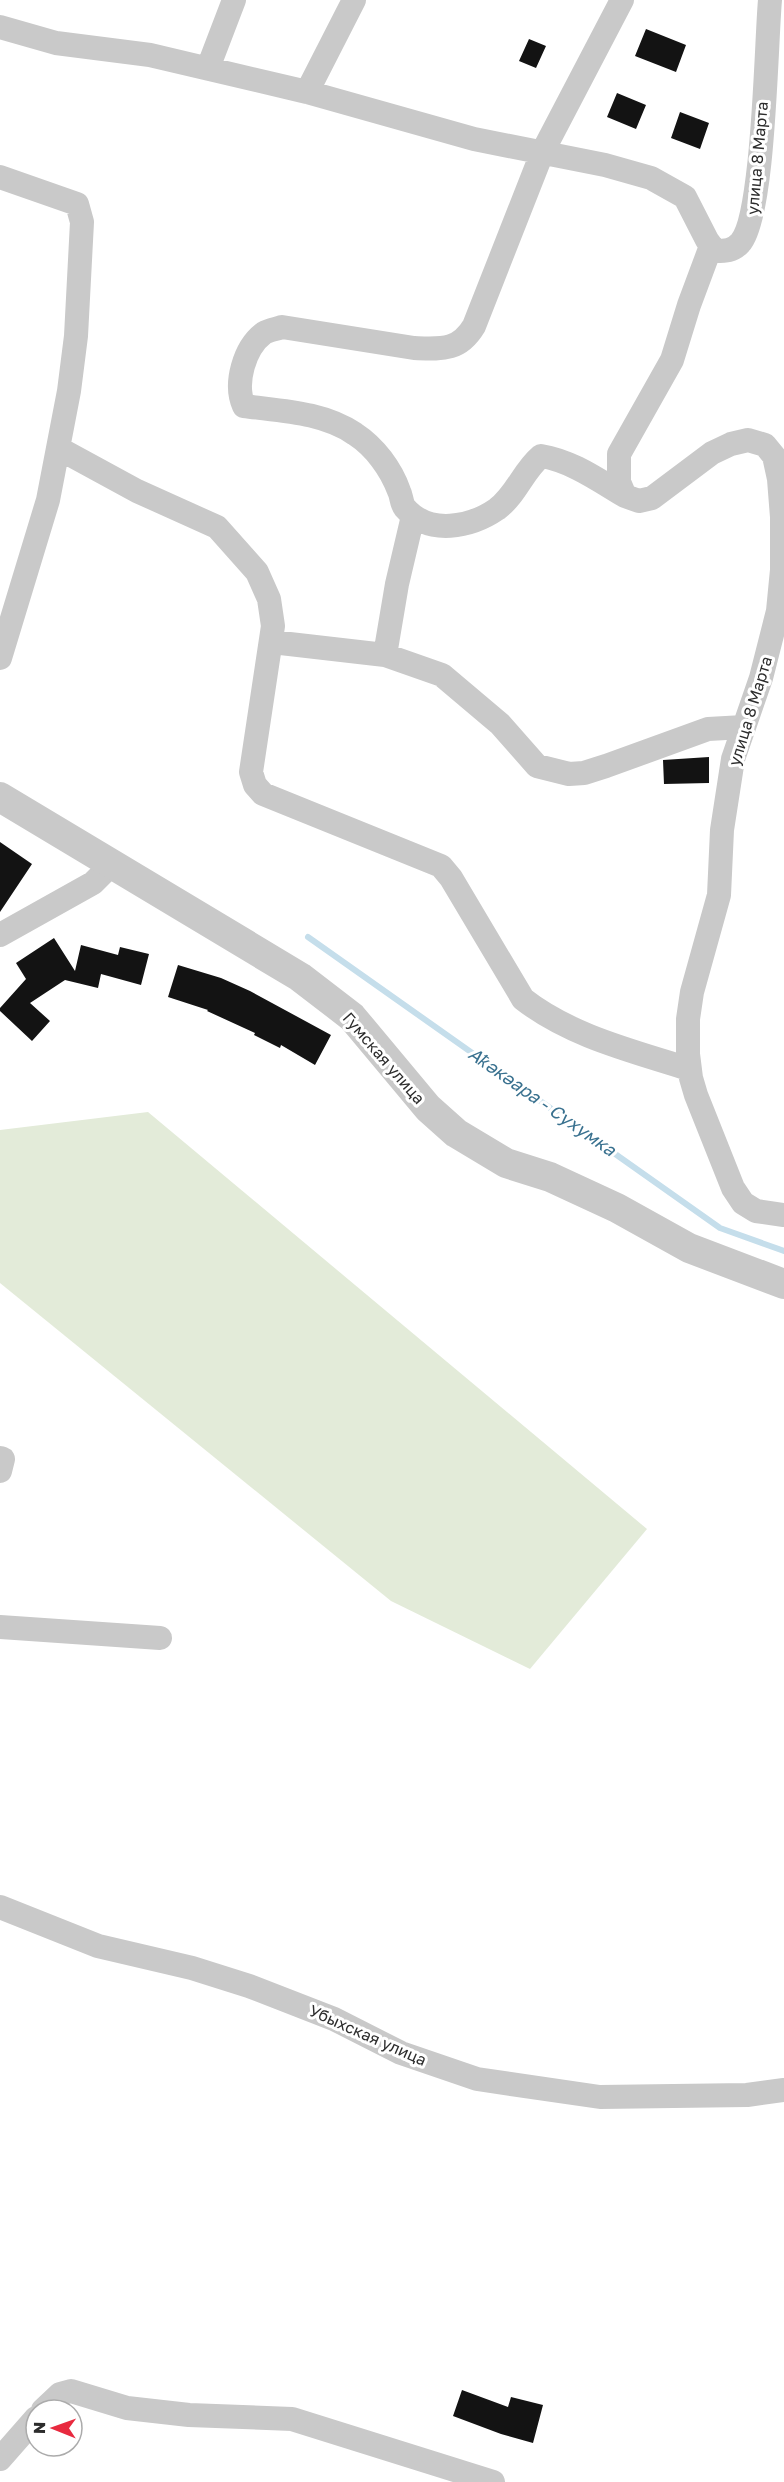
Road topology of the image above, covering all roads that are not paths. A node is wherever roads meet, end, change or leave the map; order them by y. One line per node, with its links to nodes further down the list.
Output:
1 (234, 0): 6 (street)
2 (354, 0): 7 (street)
3 (622, 0): 8 (street)
4 (770, 0): 10 (street, улица 8 Марта)
5 (0, 27): 6 (street)
6 (208, 68): 7 (street)
7 (307, 92): 8 (street)
8 (542, 153): 10 (street); 13 (street)
9 (0, 177): 11 (street)
10 (711, 246): 12 (street)
11 (58, 448): 14 (street); 16 (street)
12 (625, 496): 13 (street); 17 (street, улица 8 Марта)
13 (413, 516): 15 (street)
14 (272, 642): 15 (street); 21 (street)
15 (385, 655): 17 (street)
16 (0, 658)
17 (744, 728): 21 (street, улица 8 Марта)
18 (0, 797): 19 (street, Гумская улица)
19 (112, 864): 20 (street); 23 (street, Гумская улица)
20 (0, 935)
21 (689, 1069): 22 (street, улица 8 Марта)
22 (784, 1215)
23 (784, 1284)
24 (0, 1458): 25 (street)
25 (0, 1471)
26 (0, 1627): 27 (street)
27 (160, 1638)
28 (0, 1907): 29 (street, Убыхская улица)
29 (784, 2090)
30 (56, 2398): 33 (street)
31 (24, 2432): 32 (street)
32 (0, 2459)
33 (493, 2482)

